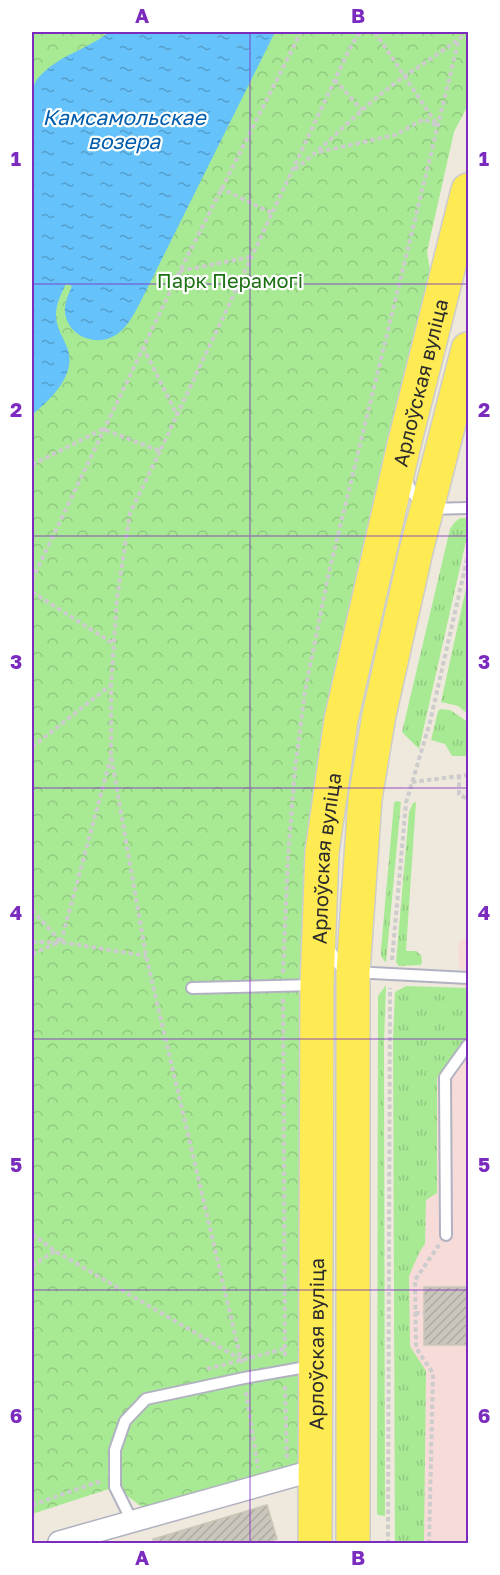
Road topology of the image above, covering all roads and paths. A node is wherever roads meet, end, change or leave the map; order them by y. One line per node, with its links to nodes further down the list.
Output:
1 (301, 32): 10 (path)
2 (360, 32): 6 (path)
3 (375, 32): 5 (path)
4 (468, 32): 5 (path)
5 (403, 76): 7 (path); 8 (path)
6 (335, 80): 7 (path); 9 (path)
7 (362, 110): 8 (path)
8 (318, 153): 9 (path)
9 (294, 170): 12 (path)
10 (220, 188): 12 (path); 14 (path)
11 (468, 190): 19 (main road, Арлоўская вуліца)
12 (272, 213): 13 (path)
13 (251, 257): 14 (path); 17 (path)
14 (180, 271): 15 (path)
15 (143, 347): 17 (path); 18 (path)
16 (468, 349): 23 (main road, Арлоўская вуліца)
17 (177, 415): 20 (path)
18 (103, 429): 20 (path); 21 (path); 27 (path)
19 (404, 445): 23 (lane); 24 (main road, Арлоўская вуліца)
20 (160, 451): 29 (path)
21 (32, 465)
22 (468, 508): 23 (lane)
23 (428, 509): 25 (main road, Арлоўская вуліца)
24 (387, 523): 25 (main road); 38 (main road, Арлоўская вуліца)
25 (416, 551): 43 (main road, Арлоўская вуліца)
26 (468, 555): 35 (path)
27 (32, 580)
28 (32, 592): 29 (path)
29 (114, 644): 30 (path)
30 (111, 685): 31 (path); 32 (path)
31 (32, 747)
32 (111, 755): 40 (path); 42 (path)
33 (459, 775): 34 (path); 35 (path); 36 (path)
34 (468, 775)
35 (412, 782): 44 (path)
36 (468, 800)
37 (32, 910): 40 (path)
38 (319, 917): 43 (lane); 46 (main road, Арлоўская вуліца)
39 (32, 942): 40 (path)
40 (61, 942): 41 (path); 42 (path)
41 (32, 954)
42 (146, 956): 56 (path)
43 (353, 972): 44 (lane); 66 (main road, Арлоўская вуліца)
44 (390, 974): 45 (lane); 63 (path)
45 (468, 978)
46 (317, 985): 47 (lane); 57 (main road, Арлоўская вуліца)
47 (192, 988)
48 (468, 1045): 50 (lane)
49 (32, 1234): 51 (path)
50 (446, 1235): 53 (path)
51 (55, 1251): 52 (path); 56 (path)
52 (32, 1266)
53 (415, 1313): 54 (path); 68 (path)
54 (424, 1313)
55 (283, 1330): 57 (path)
56 (241, 1359): 58 (path)
57 (300, 1368): 58 (lane); 59 (main road, Арлоўская вуліца); 59 (path)
58 (244, 1378): 60 (path); 61 (lane)
59 (301, 1474): 60 (street); 65 (main road, Арлоўская вуліца)
60 (260, 1486): 61 (street)
61 (132, 1521): 64 (street)
62 (382, 1526): 63 (path)
63 (388, 1526): 67 (path)
64 (60, 1543)
65 (315, 1544)
66 (353, 1544)
67 (388, 1544)
68 (429, 1544)

